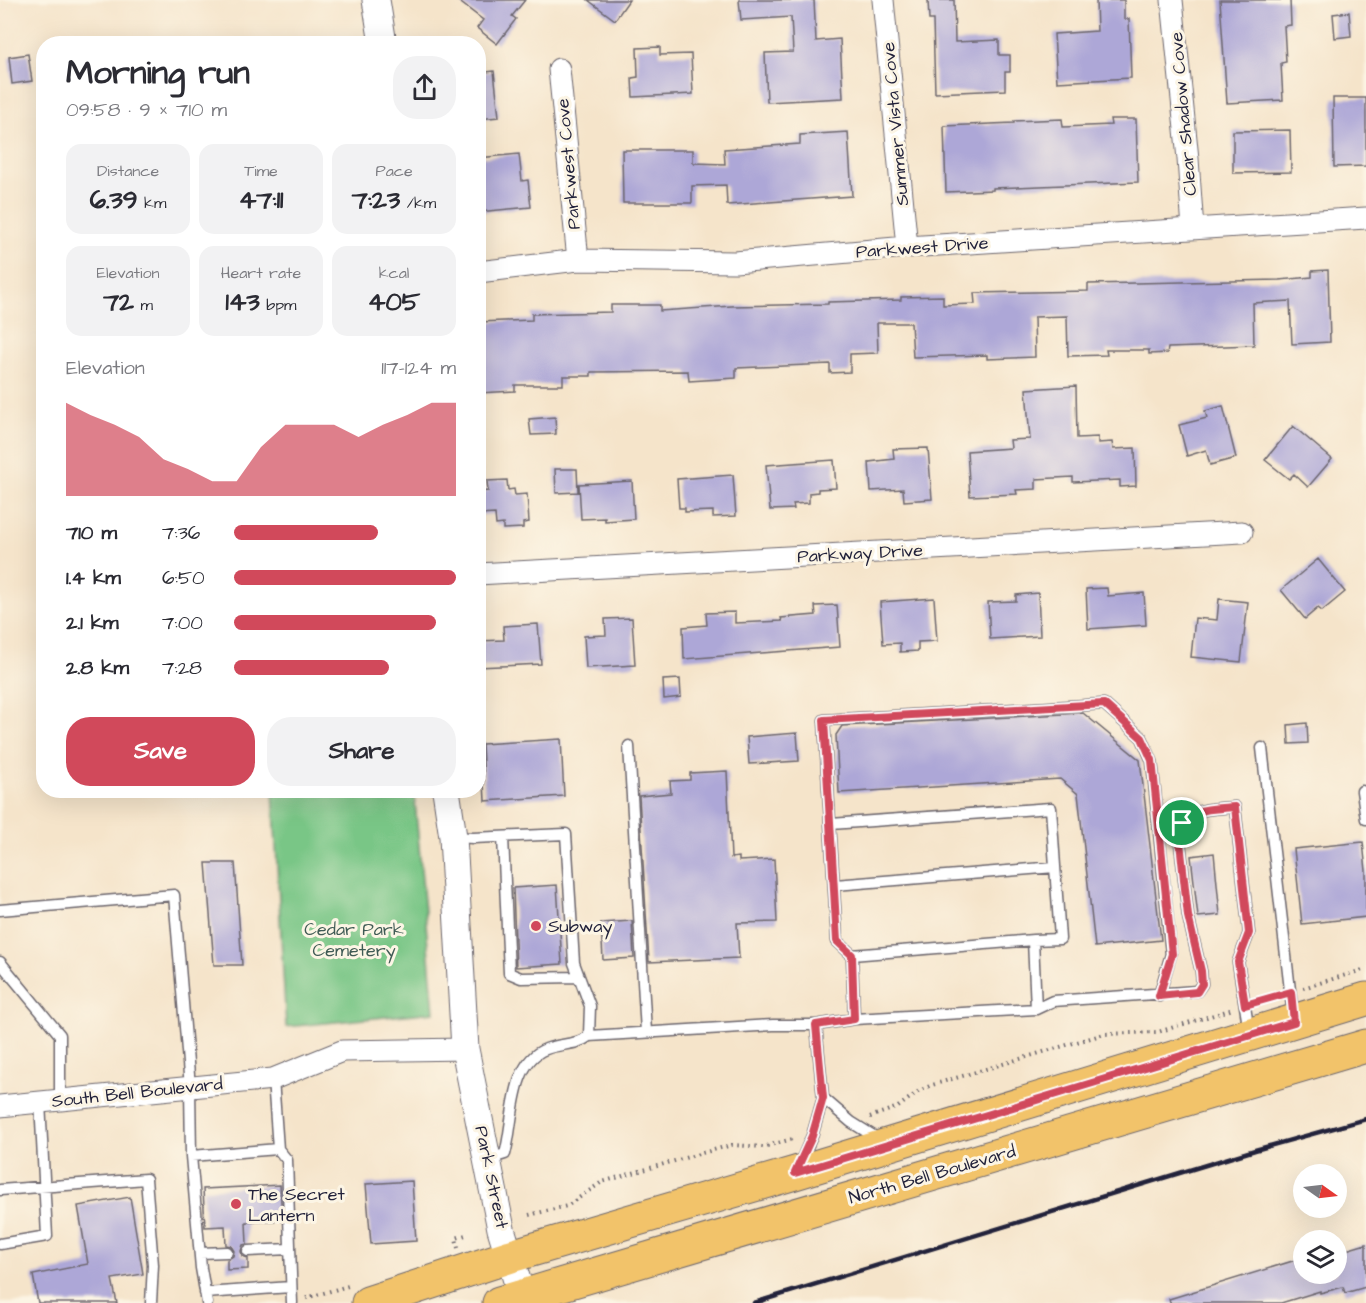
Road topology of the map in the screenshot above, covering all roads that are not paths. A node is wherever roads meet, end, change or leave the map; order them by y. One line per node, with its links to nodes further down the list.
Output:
1 (376, 0): 4 (street)
2 (883, 0): 8 (street, Summer Vista Cove)
3 (1172, 0): 7 (street, Clear Shadow Cove)
4 (381, 36)
5 (559, 69): 9 (street, Parkwest Cove)
6 (1366, 218): 7 (street, Parkwest Drive)
7 (1193, 229): 8 (street, Parkwest Drive)
8 (907, 248): 9 (street, Parkwest Drive)
9 (578, 260): 10 (street, Parkwest Drive)
10 (486, 271)
11 (1242, 532): 12 (street, Parkway Drive)
12 (486, 574)
13 (629, 746): 35 (lane)
14 (1262, 748): 30 (lane)
15 (1362, 791): 17 (lane)
16 (447, 798): 19 (street, Park Street)
17 (1366, 819)
18 (831, 824): 21 (lane); 22 (lane); 28 (lane)
19 (453, 837): 20 (lane); 38 (street, Park Street)
20 (502, 837): 27 (lane); 27 (lane)
21 (1056, 867): 22 (lane); 24 (lane)
22 (835, 885): 25 (lane)
23 (0, 910): 40 (lane)
24 (1033, 940): 25 (lane); 31 (lane)
25 (852, 955): 32 (lane)
26 (0, 962): 42 (lane)
27 (579, 977): 36 (lane)
28 (1159, 996): 31 (lane); 33 (lane)
29 (1366, 999): 30 (main road)
30 (1292, 1007): 33 (main road)
31 (1036, 1009): 32 (lane)
32 (854, 1019): 34 (lane)
33 (1247, 1020): 44 (main road)
34 (816, 1025): 35 (lane); 41 (lane)
35 (646, 1032): 36 (lane)
36 (590, 1036): 47 (lane)
37 (1366, 1046): 59 (main road, North Bell Boulevard)
38 (465, 1049): 39 (street, South Bell Boulevard); 47 (street, Park Street)
39 (273, 1079): 40 (street, South Bell Boulevard); 45 (lane)
40 (190, 1087): 42 (street, South Bell Boulevard); 46 (lane)
41 (823, 1098): 44 (lane); 48 (lane)
42 (50, 1101): 43 (street, South Bell Boulevard); 49 (lane)
43 (0, 1106)
44 (888, 1145): 48 (main road)
45 (278, 1149): 46 (lane); 52 (lane)
46 (191, 1155): 55 (lane)
47 (488, 1159): 56 (street, Park Street)
48 (795, 1173): 56 (main road)
49 (45, 1187): 50 (lane); 51 (lane); 60 (lane)
50 (0, 1190)
51 (0, 1244)
52 (289, 1249): 53 (lane); 57 (lane)
53 (248, 1251)
54 (226, 1252): 55 (lane)
55 (200, 1254): 58 (lane)
56 (510, 1256): 59 (street, Park Street); 62 (main road)
57 (291, 1287): 58 (lane); 61 (lane)
58 (206, 1298)
59 (515, 1301)
60 (151, 1303)
61 (292, 1303)
62 (368, 1303)

